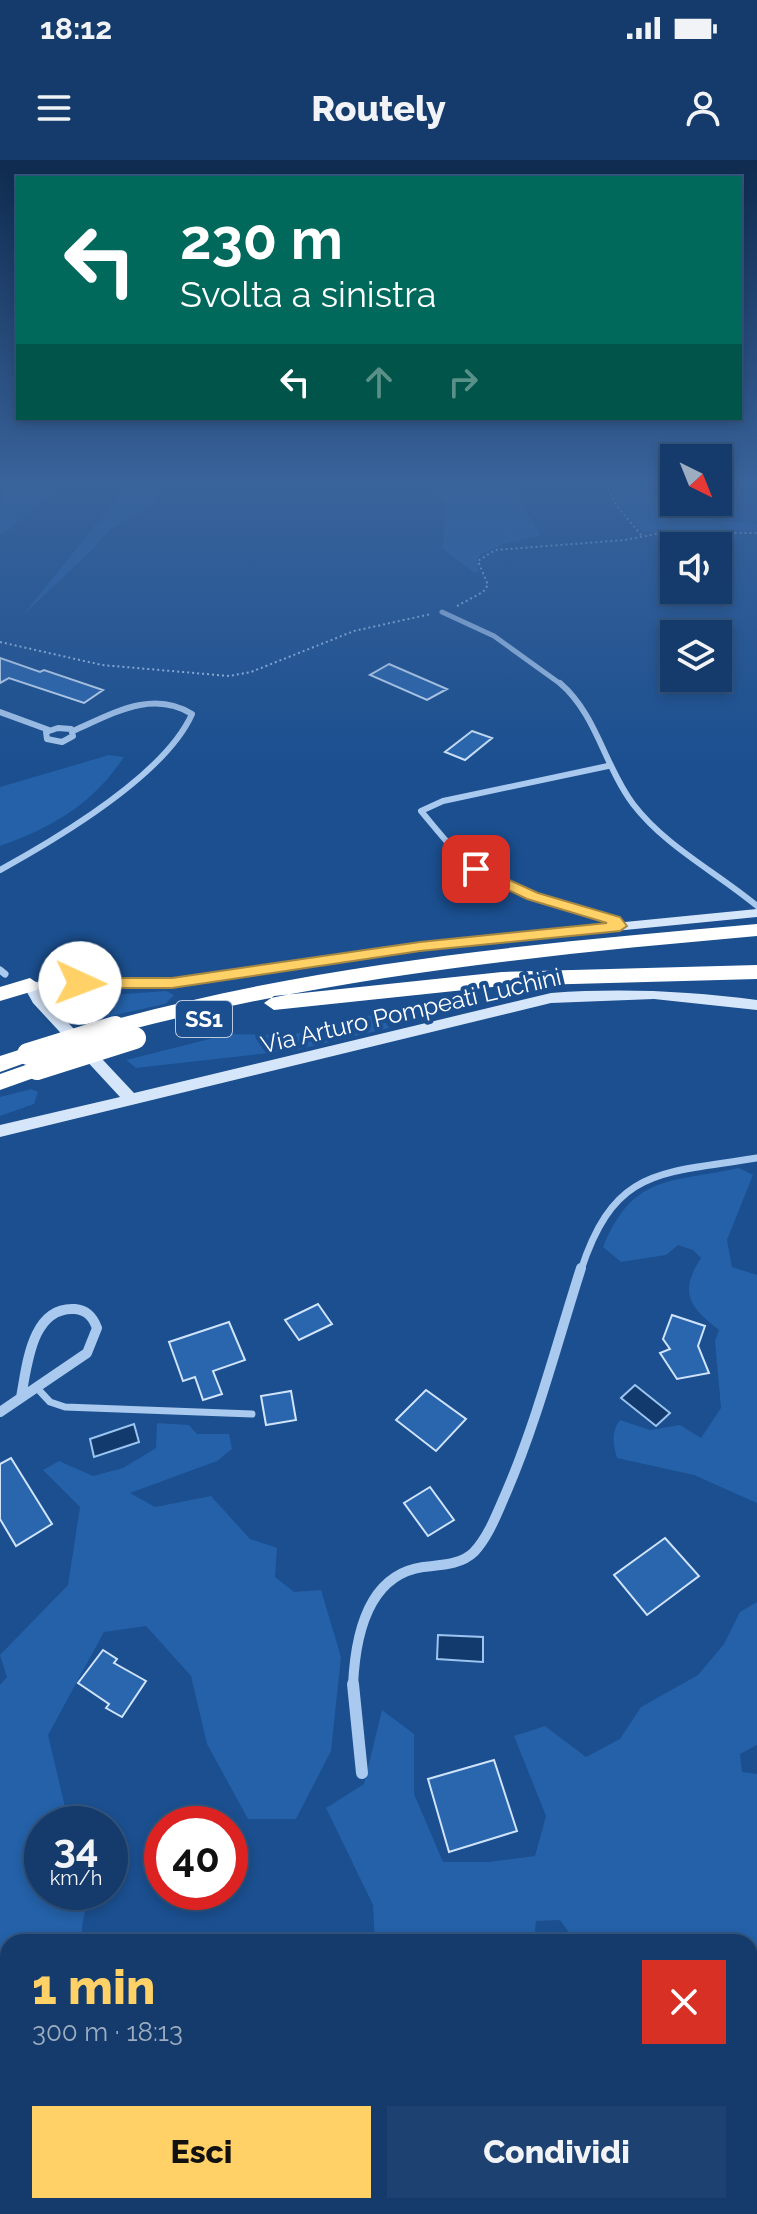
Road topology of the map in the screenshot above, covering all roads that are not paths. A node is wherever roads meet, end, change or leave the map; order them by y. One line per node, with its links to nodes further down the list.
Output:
1 (442, 612): 5 (street)
2 (0, 712): 3 (street)
3 (49, 730): 4 (street); 4 (street)
4 (73, 731): 6 (street)
5 (608, 766): 7 (street); 9 (street)
6 (0, 870)
7 (757, 906)
8 (757, 913): 9 (street)
9 (620, 926): 14 (street)
10 (757, 930): 17 (highway, SS1)
11 (757, 944): 15 (highway, SS1)
12 (757, 972): 15 (highway)
13 (2, 979): 14 (highway)
14 (30, 985): 21 (street)
15 (274, 1003): 17 (highway, SS1)
16 (752, 1006): 21 (street, Via Arturo Pompeati Luchini)
17 (128, 1031): 18 (highway, SS1, bridge)
18 (33, 1062): 19 (highway, SS1); 20 (highway, SS1)
19 (0, 1064)
20 (0, 1082)
21 (130, 1098): 22 (street, Via Arturo Pompeati Luchini)
22 (0, 1131)
23 (757, 1158): 28 (street)
24 (36, 1387): 25 (street); 25 (street); 27 (lane)
25 (21, 1397): 26 (street)
26 (0, 1412)
27 (252, 1414)
28 (362, 1773)

